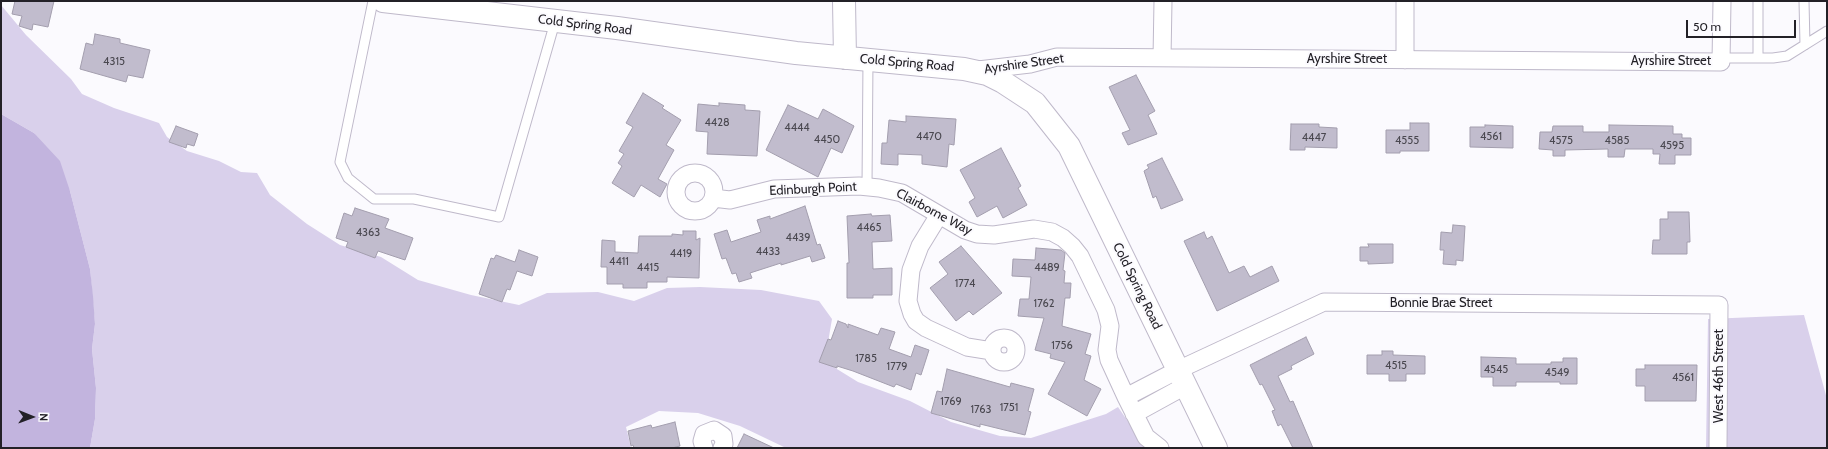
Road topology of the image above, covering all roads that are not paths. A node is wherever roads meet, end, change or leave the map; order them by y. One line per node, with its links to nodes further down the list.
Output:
1 (373, 1): 10 (lane)
2 (383, 1): 9 (street, Cold Spring Road)
3 (844, 1): 13 (street)
4 (1163, 1): 14 (street)
5 (1405, 1): 17 (street)
6 (1722, 1): 18 (street)
7 (1758, 1): 15 (lane)
8 (1804, 1): 12 (lane)
9 (466, 6): 10 (street, Cold Spring Road)
10 (555, 22): 13 (street, Cold Spring Road)
11 (1827, 31): 12 (lane)
12 (1804, 45): 15 (lane)
13 (845, 58): 16 (street, Cold Spring Road)
14 (1162, 58): 17 (street, Ayrshire Street); 19 (street, Ayrshire Street)
15 (1758, 58): 18 (lane)
16 (868, 60): 19 (street, Cold Spring Road); 20 (lane)
17 (1405, 60): 18 (street, Ayrshire Street)
18 (1721, 60)
19 (974, 71): 25 (street, Cold Spring Road)
20 (867, 186): 21 (street, Edinburgh Point); 22 (street, Clairborne Way)
21 (714, 198)
22 (939, 215): 24 (street); 26 (street, Clairborne Way)
23 (1719, 305): 25 (street, Bonnie Brae Street); 32 (street, West 46th Street)
24 (992, 351)
25 (1182, 378): 26 (street); 27 (street); 31 (street, Cold Spring Road)
26 (1126, 397): 27 (street, Clairborne Way)
27 (1134, 414): 30 (street, Clairborne Way)
28 (704, 448): 29 (street)
29 (722, 448)
30 (1160, 448)
31 (1216, 448)
32 (1718, 448)

